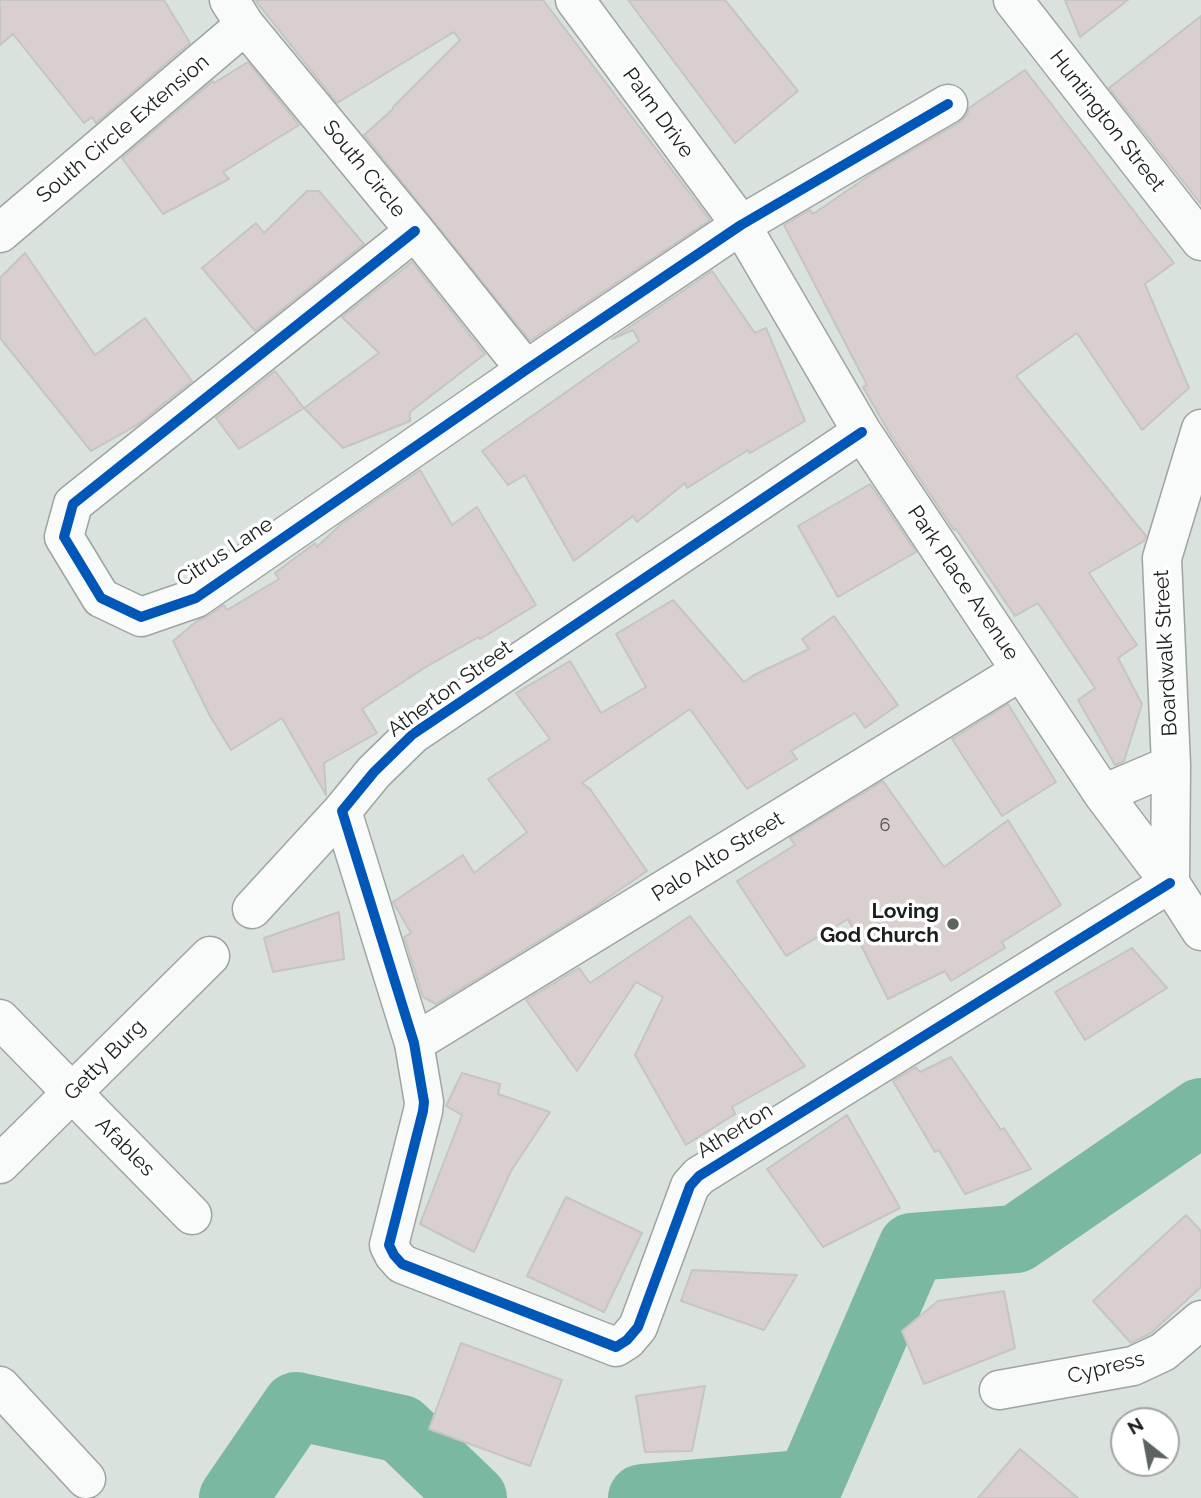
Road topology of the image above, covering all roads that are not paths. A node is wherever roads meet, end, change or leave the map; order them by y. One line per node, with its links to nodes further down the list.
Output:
1 (575, 0): 5 (street, Palm Drive)
2 (1013, 0): 8 (street, Huntington Street)
3 (237, 12): 6 (street, South Circle); 7 (street, South Circle Extension)
4 (948, 104): 5 (street, Citrus Lane)
5 (741, 225): 9 (street, Citrus Lane); 11 (street, Park Place Avenue)
6 (415, 231): 9 (street, South Circle); 9 (street, Citrus Lane)
7 (0, 233)
8 (1201, 242)
9 (526, 370)
10 (1201, 429): 13 (street, Boardwalk Street)
11 (862, 432): 12 (street, Park Place Avenue); 15 (street, Atherton Street)
12 (1021, 671): 14 (street, Park Place Avenue); 21 (street, Palo Alto Street)
13 (1171, 765): 14 (street); 16 (street, Boardwalk Street)
14 (1103, 794): 16 (street, Park Place Avenue)
15 (342, 811): 17 (street); 21 (street)
16 (1170, 883): 18 (street, Park Place Avenue); 21 (street, Atherton)
17 (252, 909)
18 (1201, 931)
19 (211, 956): 22 (street, Getty Burg)
20 (0, 1019): 22 (street, Afables)
21 (414, 1043)
22 (71, 1093): 23 (street, Getty Burg); 24 (street, Afables)
23 (0, 1164)
24 (192, 1215)
25 (1201, 1320): 27 (street, Cypress)
26 (0, 1386): 28 (street)
27 (999, 1390)
28 (86, 1479)

